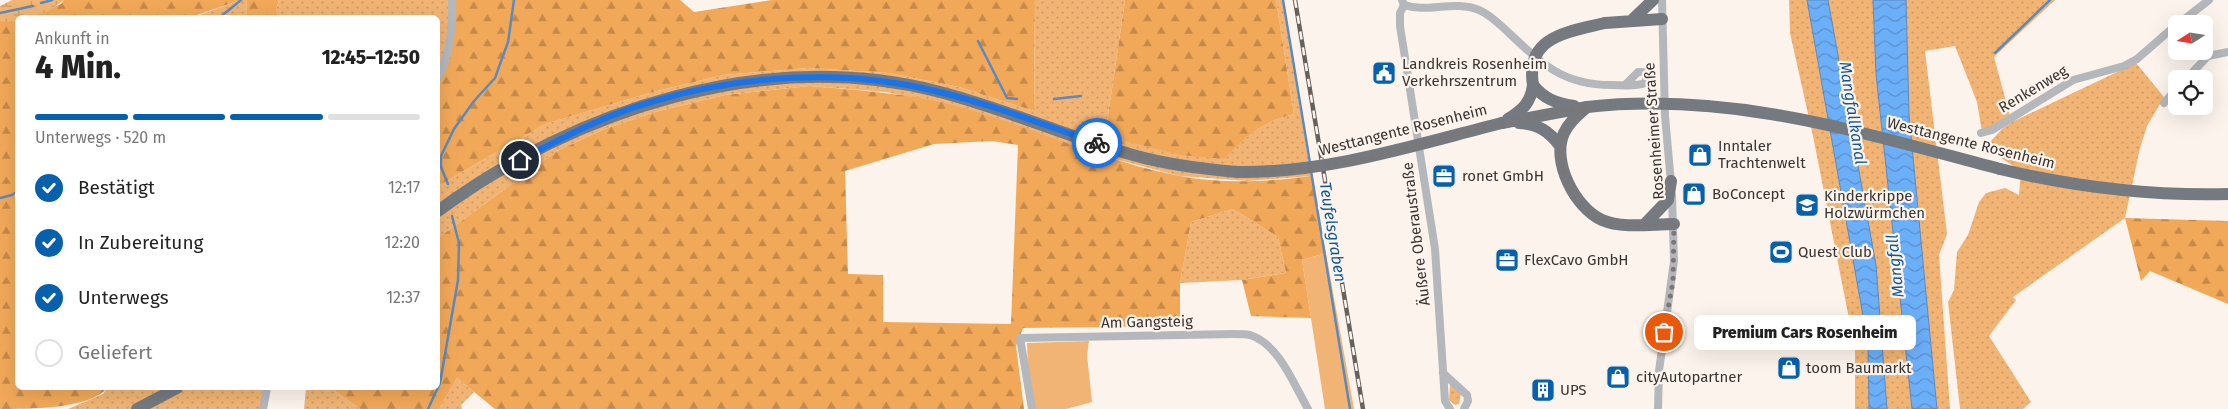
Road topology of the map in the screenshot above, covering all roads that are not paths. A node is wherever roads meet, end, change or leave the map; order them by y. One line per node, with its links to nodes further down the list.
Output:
1 (452, 0): 12 (street)
2 (1653, 0): 8 (highway)
3 (1662, 0): 7 (street, Rosenheimer Straße)
4 (2209, 0): 6 (street, Renkenweg)
5 (1403, 3): 13 (street); 26 (street, Äußere Oberaustraße)
6 (2190, 15)
7 (1662, 19): 8 (highway); 21 (street, Rosenheimer Straße)
8 (1631, 20): 14 (highway, bridge)
9 (2168, 33): 19 (street, Renkenweg)
10 (2228, 52): 11 (street)
11 (2195, 70)
12 (440, 72)
13 (1626, 84)
14 (1533, 85): 17 (highway); 18 (highway)
15 (2168, 98): 16 (street)
16 (2164, 103)
17 (1587, 107): 18 (highway, Westtangente Rosenheim); 20 (highway); 22 (highway, Westtangente Rosenheim, bridge)
18 (1502, 123): 20 (highway); 23 (highway, Westtangente Rosenheim, bridge)
19 (1980, 133)
20 (1560, 146): 24 (highway)
21 (1671, 181): 24 (highway); 25 (street, Rosenheimer Straße)
22 (2228, 194)
23 (440, 210)
24 (1645, 224): 25 (highway)
25 (1674, 224): 35 (street, Rosenheimer Straße)
26 (1443, 373): 33 (street, Äußere Oberaustraße); 34 (street)
27 (172, 390): 29 (highway)
28 (267, 390): 30 (street)
29 (137, 409)
30 (263, 409)
31 (1032, 409): 32 (street, Am Gangsteig)
32 (1308, 409)
33 (1450, 409)
34 (1464, 409)
35 (1658, 409)

